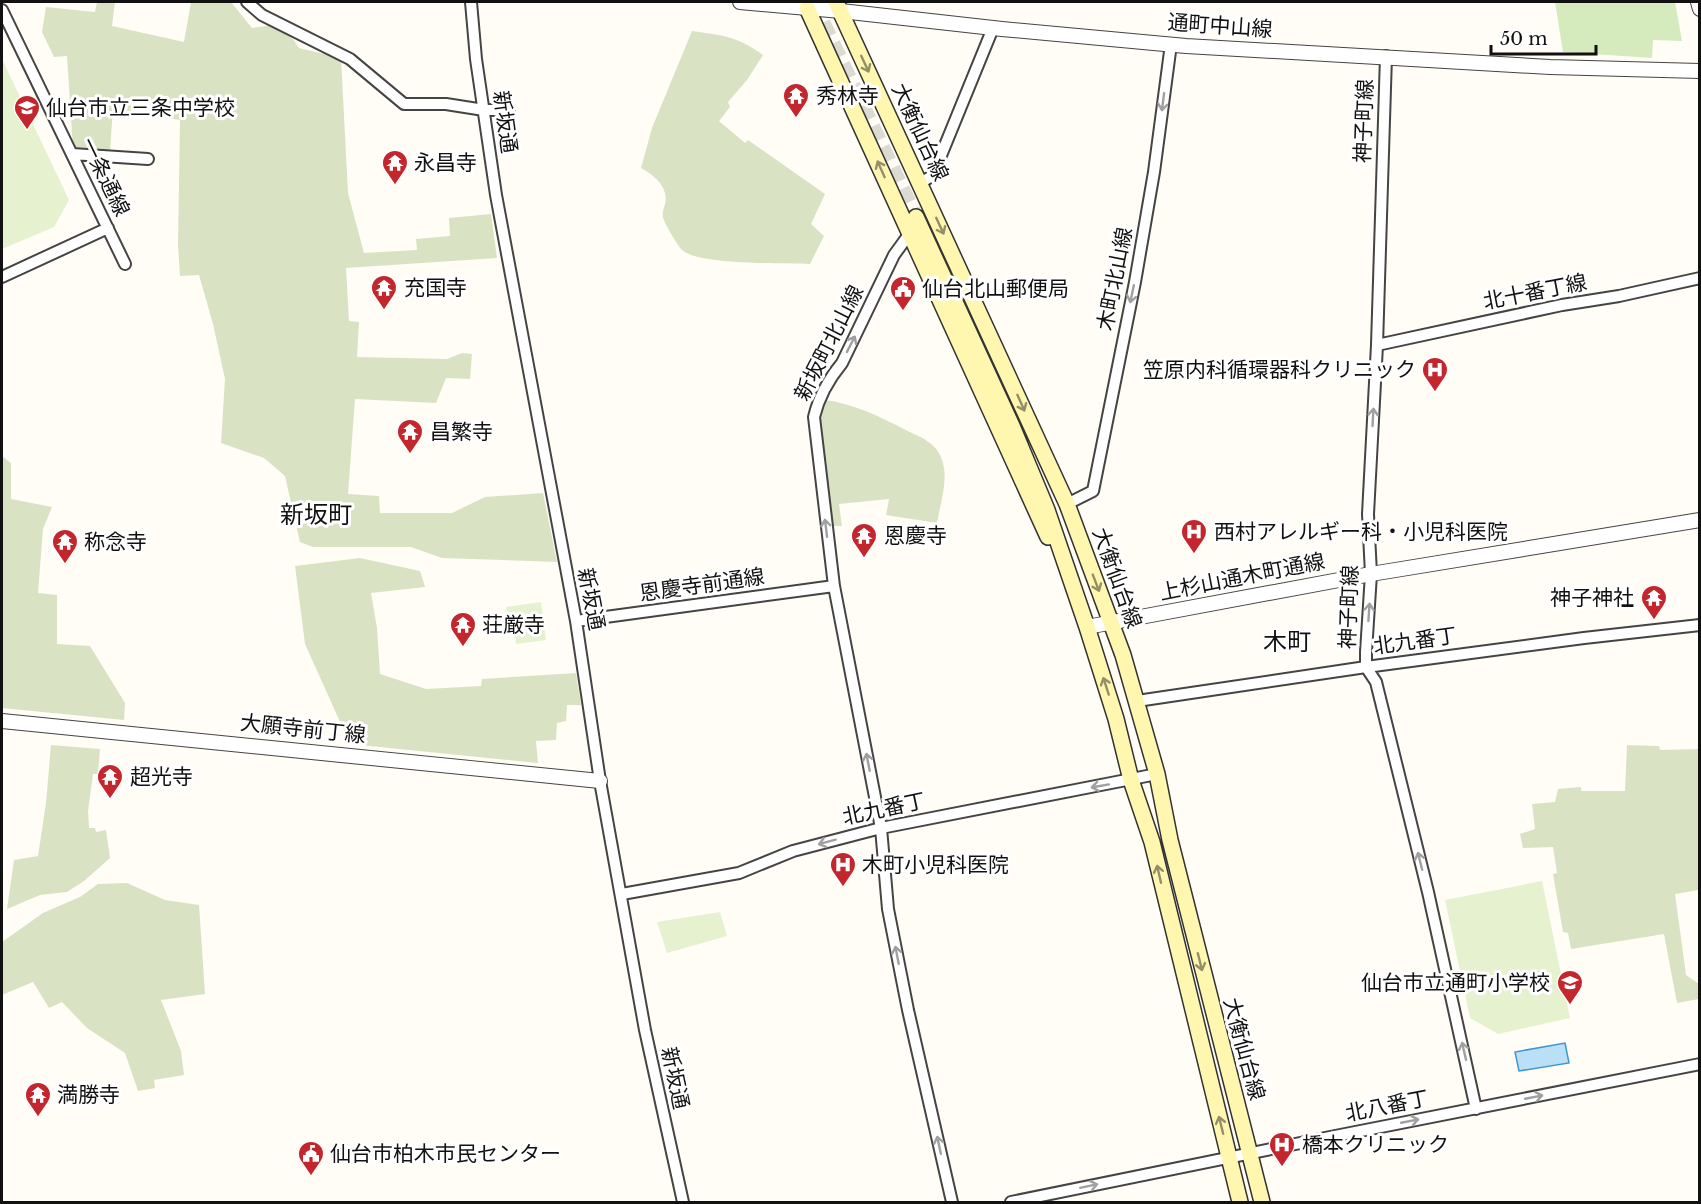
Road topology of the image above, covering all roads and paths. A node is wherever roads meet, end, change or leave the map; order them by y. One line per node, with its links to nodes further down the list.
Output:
1 (247, 2): 14 (street)
2 (471, 2): 14 (street, 新坂通)
3 (740, 2): 5 (street, 通町中山線)
4 (1698, 2): 8 (street)
5 (762, 3): 7 (street, 通町中山線)
6 (838, 6): 7 (street, 通町中山線); 10 (street, 通町中山線); 18 (main road, 大衡仙台線, one-way to 18)
7 (807, 8): 21 (main road, one-way to 7)
8 (1700, 9)
9 (2, 10): 16 (street, 一条通線)
10 (993, 28): 11 (street, 通町中山線); 18 (street)
11 (1171, 44): 12 (street, 通町中山線); 26 (street, 木町北山線, one-way to 26)
12 (1386, 56): 13 (street, 通町中山線); 25 (street, 神子町線)
13 (1700, 71)
14 (484, 110): 15 (street); 31 (street, 新坂通)
15 (509, 110)
16 (72, 154): 17 (street); 20 (street, 一条通線)
17 (148, 159)
18 (920, 183): 26 (main road, 大衡仙台線, one-way to 26)
19 (916, 217): 30 (main road, 大衡仙台線)
20 (108, 228): 22 (street, 一条通線); 23 (street)
21 (910, 233): 29 (street, 新坂町北山線, one-way to 21); 30 (main road)
22 (125, 264)
23 (2, 277)
24 (1700, 278): 25 (street, 北十番丁線)
25 (1377, 345): 28 (street, 神子町線, one-way to 25)
26 (1066, 504): 32 (main road, 大衡仙台線, one-way to 32)
27 (1700, 520): 28 (street, 上杉山通木町通線)
28 (1371, 574): 32 (street, 上杉山通木町通線); 35 (street, 神子町線, one-way to 28)
29 (834, 586): 31 (street, 恩慶寺前通線); 41 (street, 新坂町北山線, one-way to 29)
30 (1072, 589): 34 (main road, 大衡仙台線)
31 (576, 621): 40 (street, 新坂通)
32 (1111, 622): 34 (street, 上杉山通木町通線); 36 (main road, 大衡仙台線)
33 (1700, 625): 35 (street, 北九番丁)
34 (1087, 627): 39 (main road, 大衡仙台線, one-way to 34)
35 (1366, 667): 36 (street, 北九番丁); 44 (street, 神子町線, one-way to 35)
36 (1137, 701): 38 (main road, 大衡仙台線)
37 (2, 721): 40 (street, 大願寺前丁線)
38 (1158, 774): 39 (street, 北九番丁); 45 (main road, 大衡仙台線, one-way to 45)
39 (1131, 780): 41 (street, 北九番丁, one-way to 41); 46 (main road, 大衡仙台線, one-way to 39)
40 (600, 781): 42 (street, 新坂通)
41 (880, 828): 42 (street, 北九番丁, one-way to 42); 48 (street, 新坂町北山線, one-way to 41)
42 (622, 894): 47 (street, 新坂通)
43 (1700, 1064): 44 (street, 北八番丁, one-way to 43)
44 (1476, 1109): 45 (street, 北八番丁, one-way to 44)
45 (1250, 1153): 46 (street, 北八番丁); 51 (main road, 大衡仙台線)
46 (1229, 1158): 49 (street, 北八番丁, one-way to 46); 50 (main road, 大衡仙台線)
47 (683, 1203)
48 (952, 1203)
49 (1011, 1203)
50 (1240, 1203)
51 (1262, 1203)

